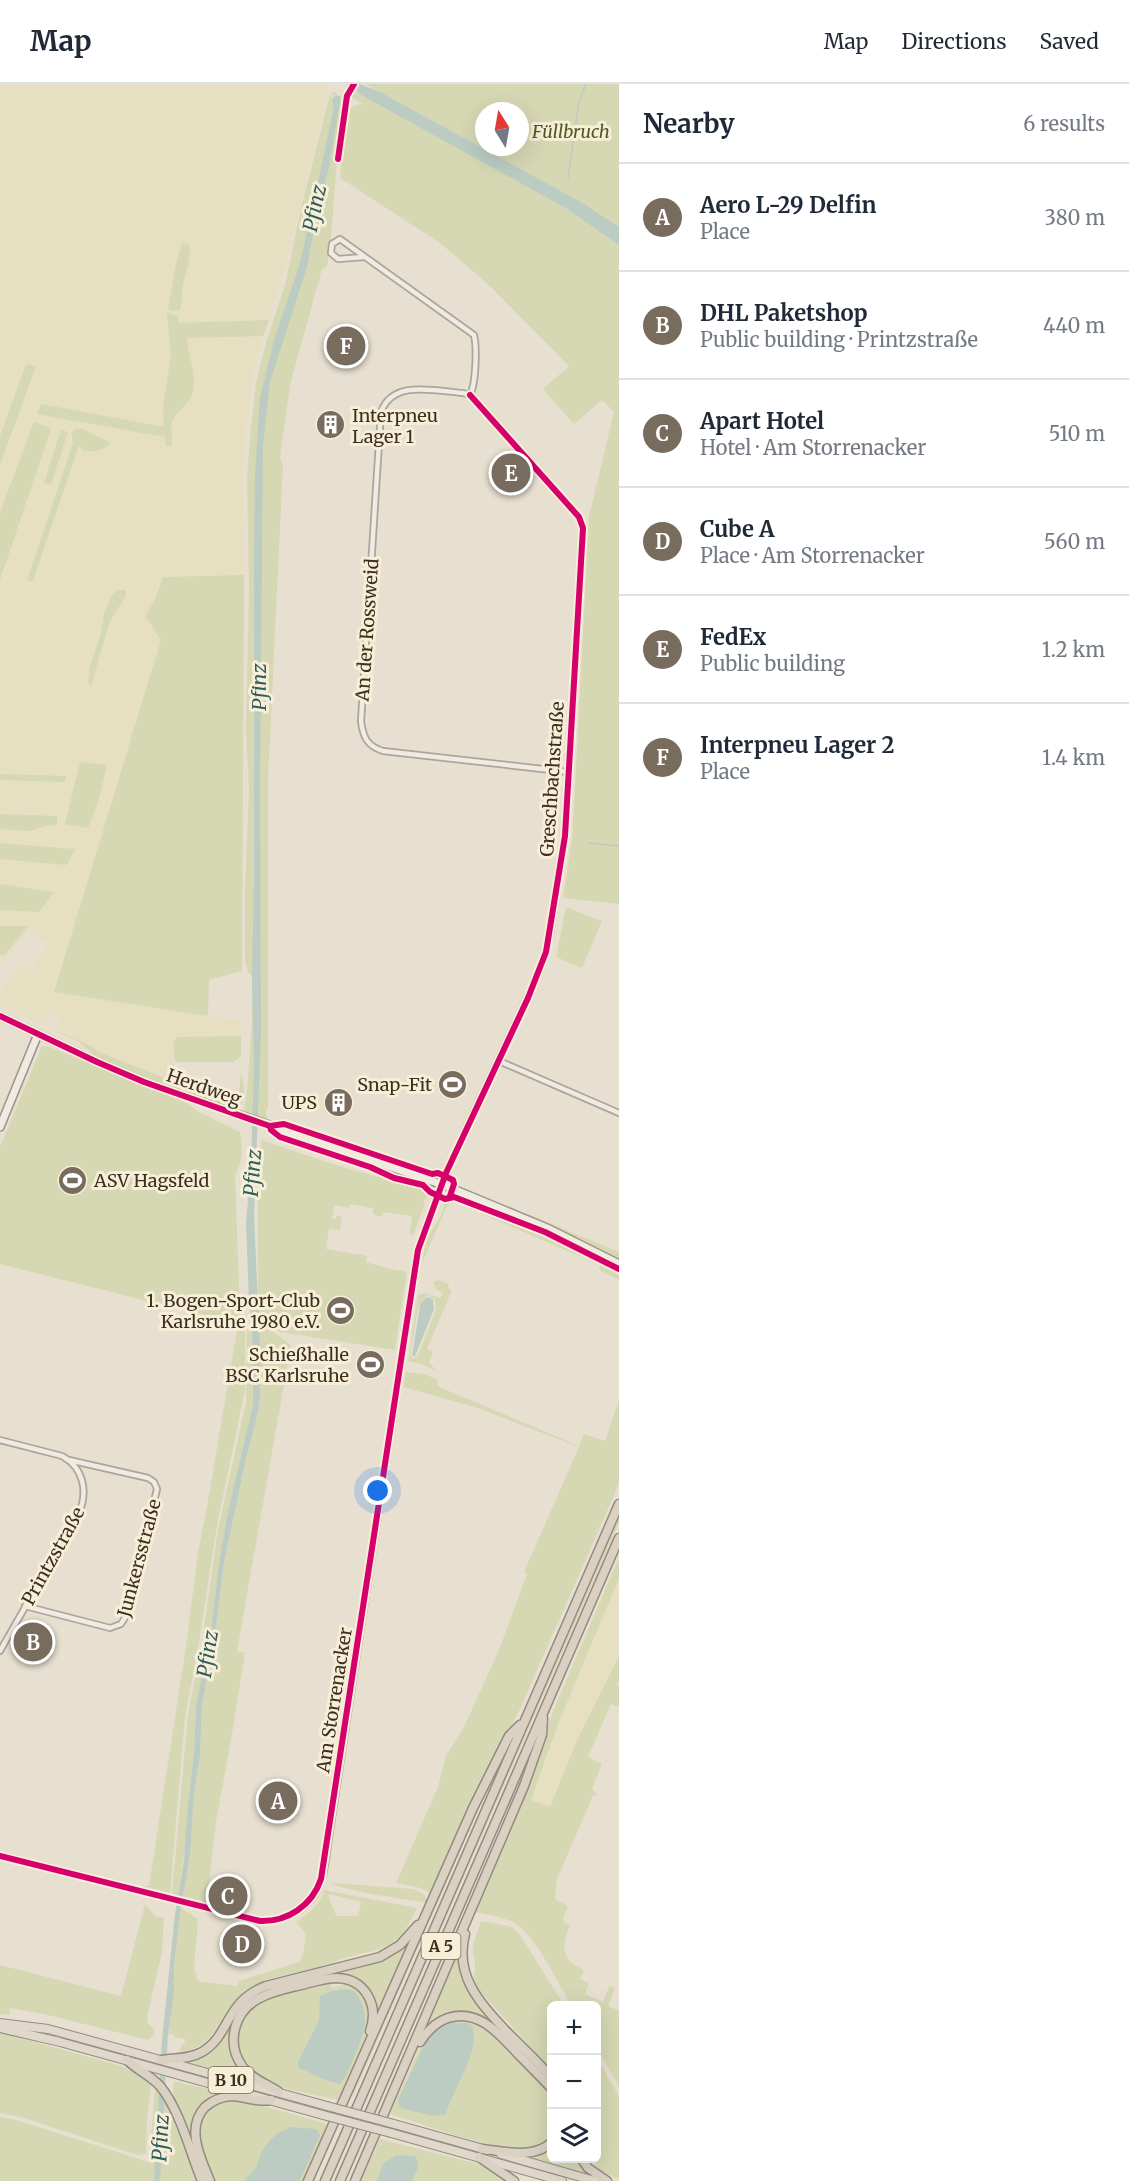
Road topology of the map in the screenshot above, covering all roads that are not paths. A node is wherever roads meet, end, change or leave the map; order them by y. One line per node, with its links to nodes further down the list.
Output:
1 (364, 257): 1 (street); 2 (street)
2 (470, 395): 3 (street, Greschbachstraße); 3 (street, An der Rossweid)
3 (568, 772): 6 (street, Greschbachstraße)
4 (0, 1016): 5 (main road, Herdweg)
5 (38, 1034): 7 (main road); 10 (main road, Herdweg)
6 (499, 1061): 8 (street); 10 (street, Greschbachstraße)
7 (4, 1107): 9 (main road)
8 (619, 1113)
9 (0, 1127)
10 (442, 1184): 11 (main road, Herdweg); 20 (street, Am Storrenacker)
11 (619, 1264)
12 (0, 1440): 13 (street)
13 (69, 1460): 16 (street, Printzstraße); 16 (street, Junkersstraße)
14 (619, 1504): 19 (highway, A 5)
15 (619, 1539): 18 (highway, A 5)
16 (25, 1606): 17 (street, Printzstraße)
17 (0, 1651)
18 (544, 1712): 22 (highway); 41 (highway, A 5)
19 (525, 1719): 21 (highway); 40 (highway, A 5)
20 (0, 1856)
21 (427, 1917): 28 (highway, A 5); 29 (highway)
22 (469, 1919): 25 (highway); 30 (highway)
23 (0, 2023): 27 (highway)
24 (0, 2028): 26 (highway, B 10)
25 (412, 2051): 31 (highway); 42 (highway)
26 (127, 2060): 33 (highway, B 10); 37 (highway)
27 (161, 2060): 28 (highway)
28 (178, 2061): 32 (highway, B 10)
29 (356, 2071): 32 (highway); 39 (highway)
30 (547, 2073)
31 (547, 2084)
32 (279, 2092): 35 (highway, B 10, bridge)
33 (271, 2100): 35 (highway, B 10, bridge); 38 (highway)
34 (547, 2146): 35 (highway)
35 (481, 2153): 43 (highway); 44 (highway, B 10); 45 (highway, B 10)
36 (584, 2163): 46 (highway)
37 (202, 2181)
38 (210, 2181)
39 (308, 2181)
40 (325, 2181)
41 (339, 2181)
42 (356, 2181)
43 (514, 2181)
44 (562, 2181)
45 (595, 2181)
46 (607, 2181)

